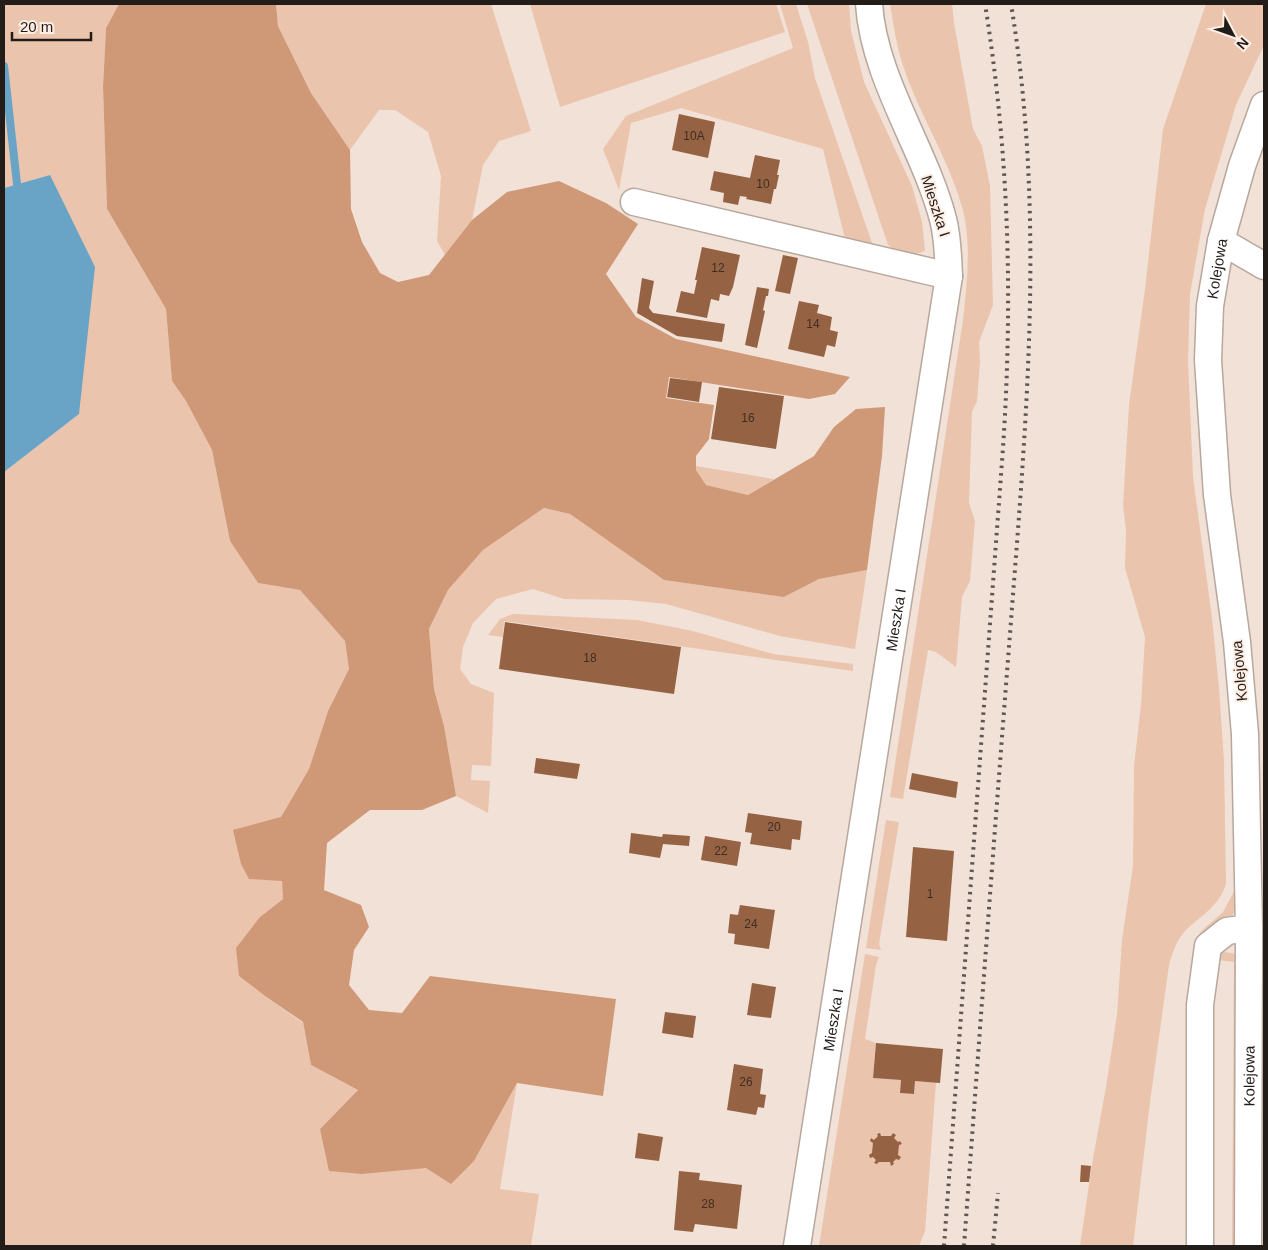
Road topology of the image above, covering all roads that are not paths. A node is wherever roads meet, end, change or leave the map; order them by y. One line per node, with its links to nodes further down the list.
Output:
1 (869, 4): 6 (street, Mieszka I)
2 (1264, 105): 4 (street, Kolejowa)
3 (634, 202): 6 (street)
4 (1221, 241): 5 (street); 7 (street, Kolejowa)
5 (1264, 266)
6 (949, 276): 8 (street, Mieszka I)
7 (1249, 928): 9 (street); 10 (street, Kolejowa)
8 (797, 1246)
9 (1200, 1246)
10 (1248, 1246)

